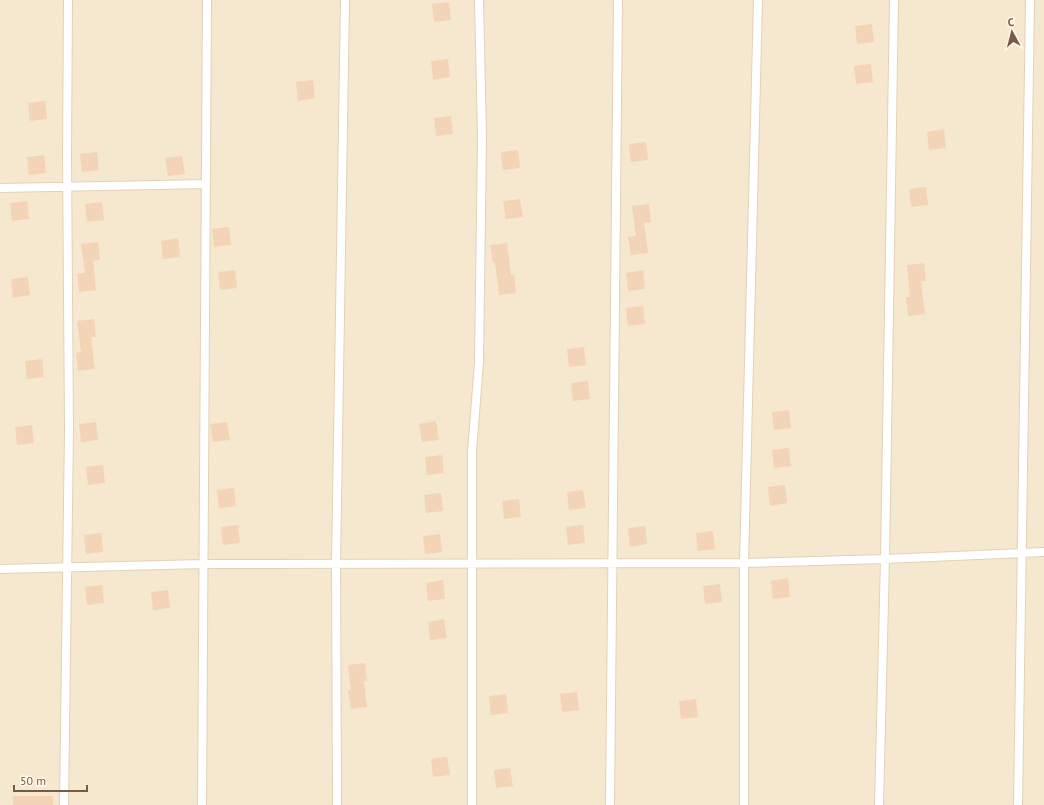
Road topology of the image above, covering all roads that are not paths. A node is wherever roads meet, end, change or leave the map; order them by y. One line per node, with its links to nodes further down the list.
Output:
1 (68, 0): 10 (street)
2 (207, 0): 9 (street)
3 (345, 0): 17 (street)
4 (479, 0): 18 (street)
5 (618, 0): 19 (street)
6 (758, 0): 15 (street)
7 (894, 0): 14 (street)
8 (1030, 0): 13 (street)
9 (206, 184): 10 (street); 16 (street)
10 (67, 186): 11 (street); 20 (street)
11 (0, 188)
12 (1044, 552): 13 (street)
13 (1022, 553): 14 (street); 29 (street)
14 (885, 559): 15 (street); 28 (street)
15 (744, 563): 19 (street); 27 (street)
16 (204, 564): 17 (street); 20 (street); 23 (street)
17 (336, 564): 18 (street); 24 (street)
18 (472, 564): 19 (street); 25 (street)
19 (611, 564): 26 (street)
20 (67, 568): 21 (street); 22 (street)
21 (0, 569)
22 (64, 805)
23 (202, 805)
24 (337, 805)
25 (472, 805)
26 (610, 805)
27 (744, 805)
28 (879, 805)
29 (1018, 805)

